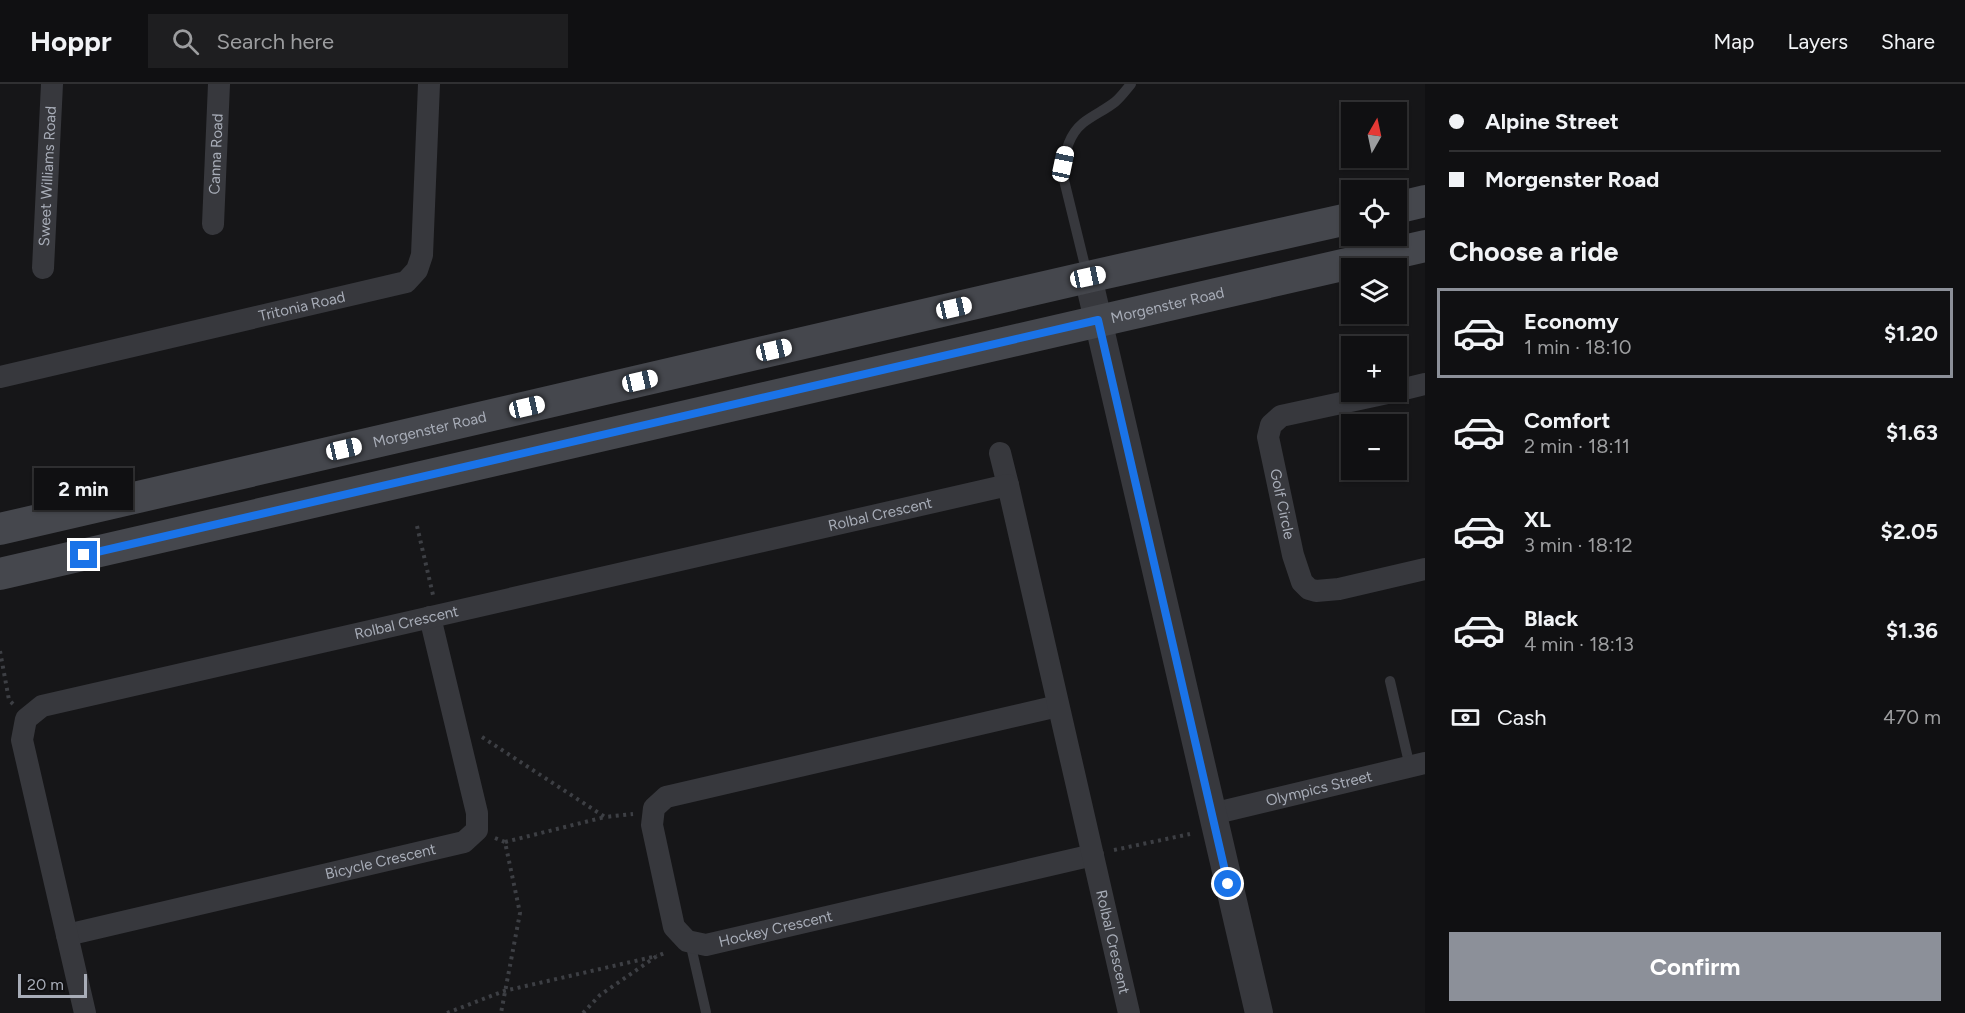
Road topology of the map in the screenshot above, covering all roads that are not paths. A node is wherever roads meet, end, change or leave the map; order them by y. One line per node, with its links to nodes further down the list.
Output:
1 (52, 84): 10 (street, Sweet Williams Road)
2 (219, 84): 8 (street, Canna Road)
3 (429, 84): 13 (street, Tritonia Road)
4 (1131, 84): 11 (lane)
5 (1425, 201): 6 (main road)
6 (1407, 205)
7 (1341, 220): 11 (main road, Morgenster Road)
8 (213, 224)
9 (1425, 246): 12 (main road, Morgenster Road)
10 (43, 268)
11 (1088, 277): 12 (street); 19 (main road, Morgenster Road)
12 (1098, 320): 21 (main road, Morgenster Road); 26 (street)
13 (0, 377)
14 (1425, 384): 15 (street, Golf Circle)
15 (1407, 388)
16 (1344, 402): 20 (street, Golf Circle)
17 (1000, 453): 18 (street, Rolbal Crescent)
18 (1008, 485): 22 (street, Rolbal Crescent); 24 (street, Rolbal Crescent)
19 (0, 529)
20 (1425, 569)
21 (0, 574)
22 (433, 611): 28 (street, Rolbal Crescent); 28 (street, Bicycle Crescent)
23 (1390, 681): 25 (lane)
24 (1058, 705): 27 (street, Rolbal Crescent); 29 (street)
25 (1418, 765): 26 (street, Olympics Street)
26 (1212, 814): 33 (street)
27 (1098, 854): 29 (street, Hockey Crescent); 32 (street, Rolbal Crescent)
28 (67, 935): 31 (street, Rolbal Crescent)
29 (689, 942): 30 (lane)
30 (706, 1012)
31 (85, 1013)
32 (1129, 1013)
33 (1259, 1013)

